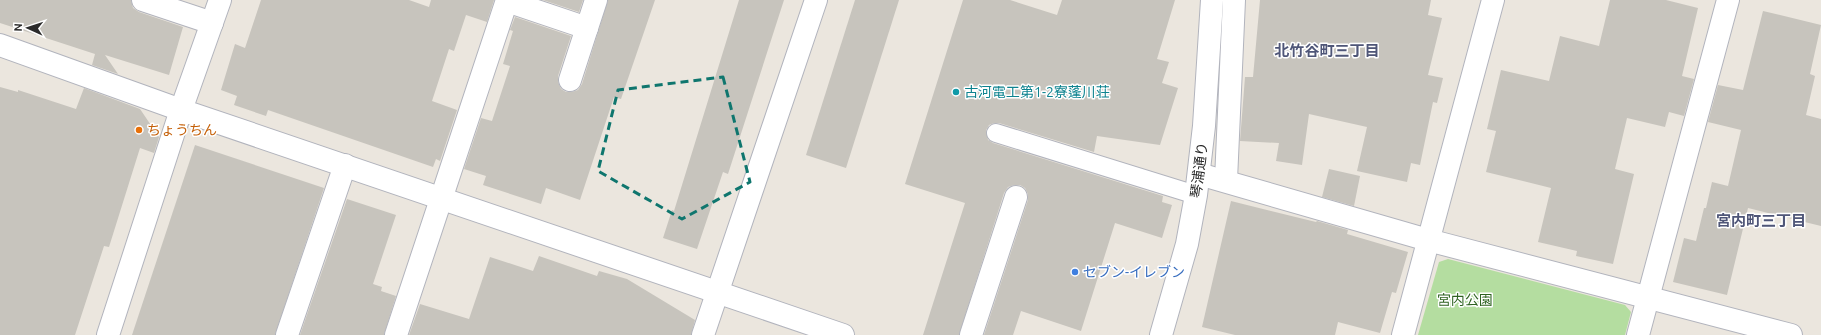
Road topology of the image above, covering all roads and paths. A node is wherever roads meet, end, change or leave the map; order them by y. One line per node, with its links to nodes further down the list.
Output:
1 (143, 0): 10 (street)
2 (220, 0): 10 (street)
3 (507, 0): 11 (street); 21 (street)
4 (596, 0): 11 (street)
5 (816, 0): 23 (street)
6 (1212, 0): 17 (street, 琴浦通り)
7 (1234, 0): 18 (street)
8 (1493, 0): 22 (street)
9 (1728, 0): 24 (street)
10 (212, 22): 14 (street)
11 (587, 28): 13 (street)
12 (0, 45): 14 (street)
13 (570, 80)
14 (181, 110): 16 (street); 25 (street)
15 (996, 133): 19 (lane)
16 (345, 165): 21 (street); 26 (street)
17 (1199, 174): 18 (street); 19 (street, 琴浦通り)
18 (1226, 180): 22 (street)
19 (1196, 195): 31 (street, 琴浦通り)
20 (1016, 197): 30 (street)
21 (442, 198): 23 (street); 27 (street)
22 (1428, 240): 24 (street); 32 (street)
23 (718, 292): 28 (street); 29 (street)
24 (1648, 298): 33 (street); 34 (street)
25 (108, 335)
26 (286, 335)
27 (396, 335)
28 (703, 335)
29 (843, 335)
30 (972, 335)
31 (1160, 335)
32 (1403, 335)
33 (1638, 335)
34 (1791, 335)

